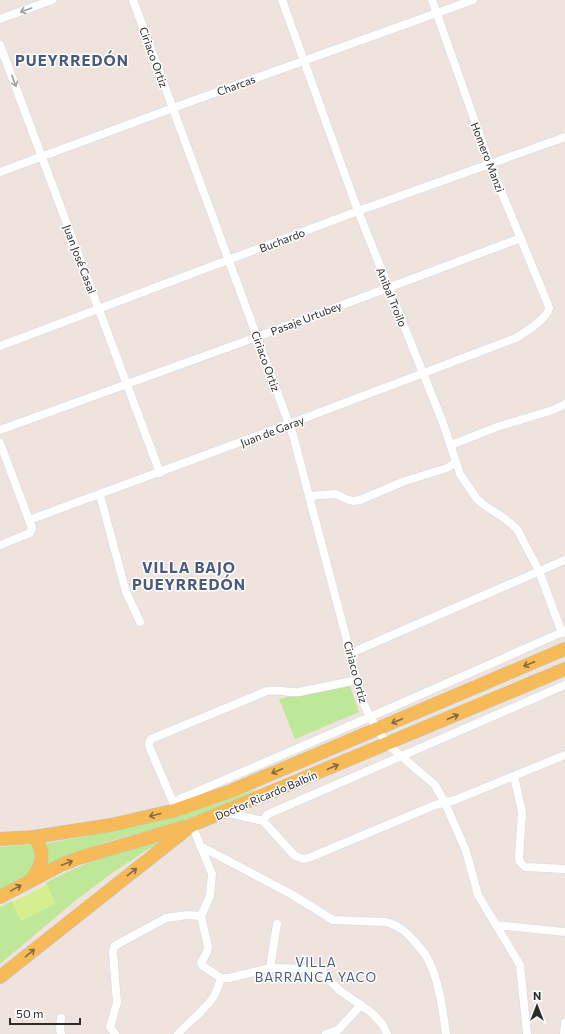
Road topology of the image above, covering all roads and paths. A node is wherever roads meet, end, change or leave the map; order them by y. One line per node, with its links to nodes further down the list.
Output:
1 (52, 0): 7 (street, one-way to 7)
2 (133, 0): 10 (street, Ciriaco Ortiz)
3 (282, 0): 9 (street, Anibal Troilo)
4 (432, 0): 6 (street, Homero Manzi)
5 (474, 0): 6 (street, Charcas)
6 (437, 14): 9 (street, Charcas); 13 (street, Homero Manzi)
7 (0, 19)
8 (0, 45): 12 (street, Juan José Casal, one-way to 12)
9 (304, 61): 10 (street, Charcas); 15 (street, Anibal Troilo)
10 (173, 108): 12 (street, Charcas); 17 (street, Ciriaco Ortiz)
11 (565, 137): 13 (street, Buchardo)
12 (42, 157): 14 (street, Charcas); 19 (street, Juan José Casal)
13 (490, 164): 15 (street, Buchardo); 16 (street, Homero Manzi)
14 (0, 172)
15 (358, 211): 17 (street, Buchardo); 18 (street, Anibal Troilo)
16 (521, 238): 18 (street, Pasaje Urtubey); 20 (street, Homero Manzi)
17 (229, 260): 19 (street, Buchardo); 21 (street, Ciriaco Ortiz)
18 (388, 287): 21 (street, Pasaje Urtubey); 23 (street, Anibal Troilo)
19 (99, 309): 22 (street, Buchardo); 24 (street, Juan José Casal)
20 (549, 311): 23 (street, Juan de Garay)
21 (257, 337): 24 (street, Pasaje Urtubey); 26 (street, Ciriaco Ortiz)
22 (0, 346)
23 (423, 374): 26 (street, Juan de Garay); 29 (street, Anibal Troilo)
24 (127, 385): 27 (street, Pasaje Urtubey); 31 (street, Juan José Casal)
25 (565, 404): 29 (street)
26 (289, 424): 31 (street, Juan de Garay); 33 (street, Ciriaco Ortiz)
27 (0, 430)
28 (0, 443): 34 (street)
29 (451, 445): 30 (street, Anibal Troilo)
30 (456, 462): 33 (street); 37 (street, Anibal Troilo)
31 (160, 473): 32 (street, Juan de Garay)
32 (100, 495): 34 (street, Juan de Garay); 38 (street)
33 (309, 496): 41 (street, Ciriaco Ortiz)
34 (29, 520): 35 (street)
35 (0, 545)
36 (565, 560): 37 (street)
37 (539, 571): 39 (street, Anibal Troilo); 41 (street)
38 (140, 622)
39 (564, 632): 45 (street)
40 (565, 649): 46 (main road, Doctor Ricardo Balbín, one-way to 46)
41 (351, 653): 43 (street, Ciriaco Ortiz)
42 (565, 669): 47 (main road, Doctor Ricardo Balbín, one-way to 42)
43 (357, 680): 45 (street, Ciriaco Ortiz); 52 (street)
44 (565, 685): 49 (street)
45 (370, 718): 46 (street, Ciriaco Ortiz); 52 (street)
46 (378, 729): 47 (street, Ciriaco Ortiz); 52 (main road, Doctor Ricardo Balbín, one-way to 52)
47 (387, 744): 49 (street, Ciriaco Ortiz); 53 (main road, Doctor Ricardo Balbín, one-way to 47)
48 (565, 755): 50 (street)
49 (401, 757): 51 (street, Ciriaco Ortiz); 54 (street)
50 (514, 776): 51 (street); 59 (street)
51 (445, 803): 54 (street); 64 (street, Ciriaco Ortiz)
52 (175, 806): 56 (main road, Doctor Ricardo Balbín, one-way to 56)
53 (225, 812): 54 (street); 55 (main road, Doctor Ricardo Balbín)
54 (263, 821)
55 (192, 826): 58 (street); 60 (main road, one-way to 55); 67 (main road, Doctor Ricardo Balbín, one-way to 55)
56 (34, 837): 57 (main road, Doctor Ricardo Balbín); 60 (main road)
57 (0, 839)
58 (200, 846): 62 (street); 77 (street)
59 (565, 869)
60 (32, 879): 61 (main road, one-way to 60)
61 (0, 897)
62 (201, 916): 68 (street); 73 (street)
63 (277, 924): 66 (street)
64 (496, 926): 65 (street); 78 (street, Ciriaco Ortiz)
65 (565, 932)
66 (270, 968): 68 (street); 69 (street)
67 (0, 977)
68 (221, 978): 74 (street)
69 (361, 1005): 75 (street); 76 (street)
70 (61, 1018): 72 (street)
71 (565, 1023): 79 (street)
72 (61, 1034)
73 (115, 1034)
74 (178, 1034)
75 (326, 1034)
76 (387, 1034)
77 (446, 1034)
78 (527, 1034)
79 (564, 1034)

